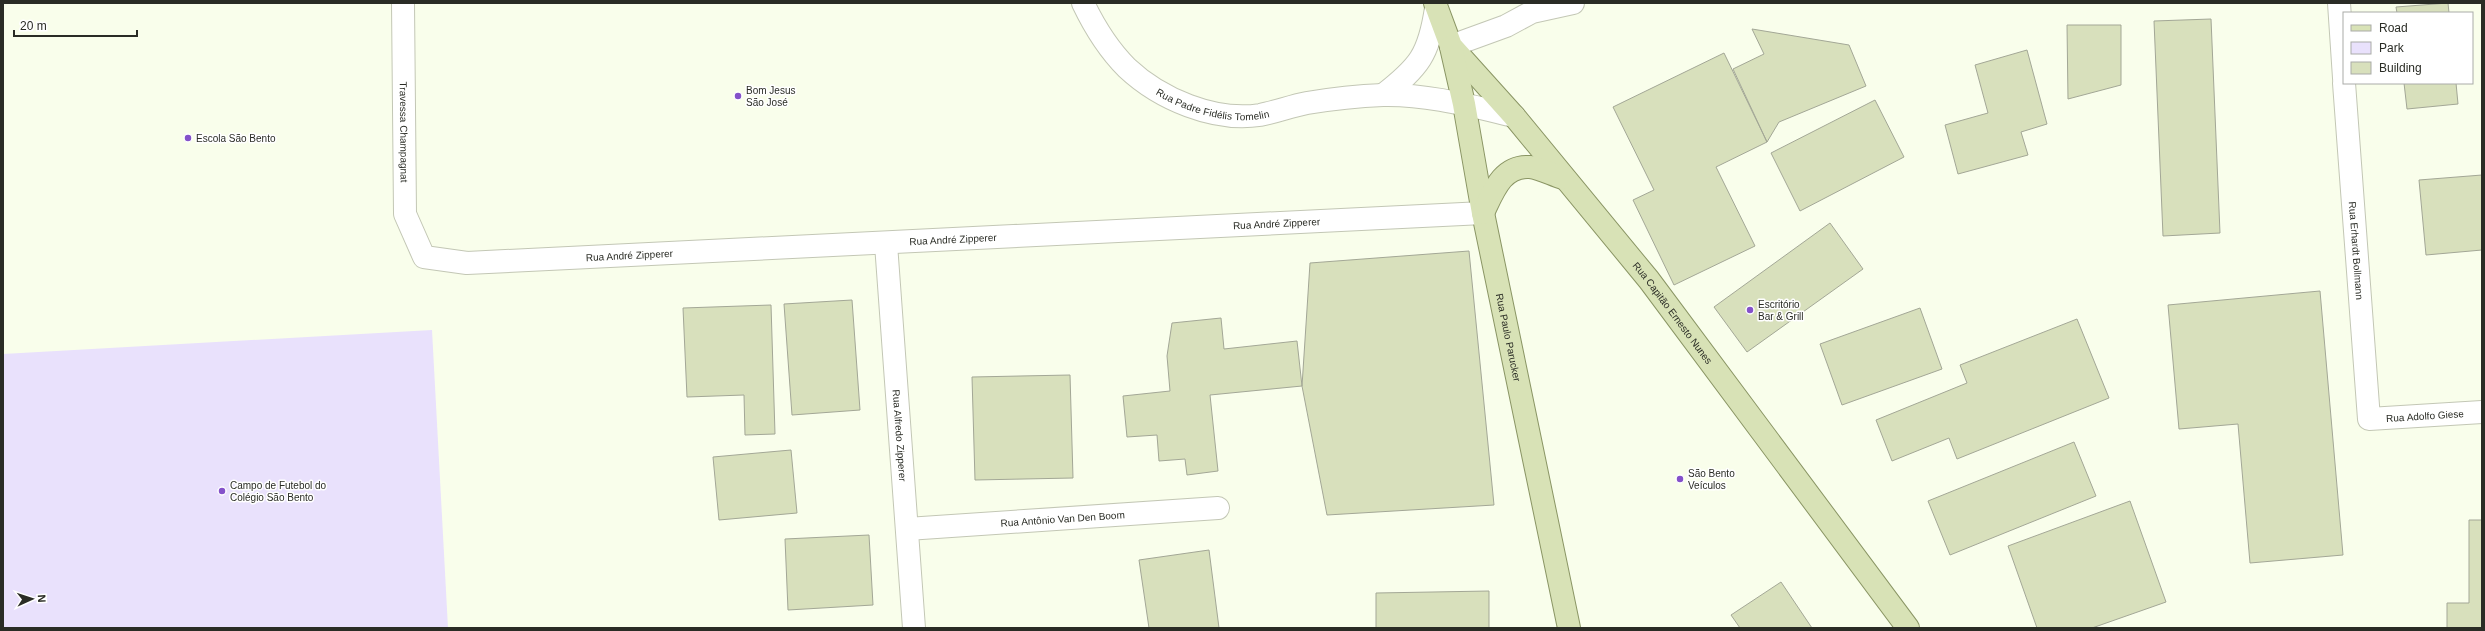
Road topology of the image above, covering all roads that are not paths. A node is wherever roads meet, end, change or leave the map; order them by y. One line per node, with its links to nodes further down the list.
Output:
1 (403, 3): 15 (street, Travessa Champagnat)
2 (1083, 3): 9 (street, Rua Padre Fidélis Tomelin)
3 (1573, 3): 6 (street)
4 (2338, 3): 7 (street)
5 (1435, 6): 6 (main road, Rua Capitão Ernesto Nunes); 9 (street)
6 (1451, 46): 10 (main road, Rua Paulo Parucker); 11 (main road, Rua Capitão Ernesto Nunes)
7 (2343, 66)
8 (2344, 84): 17 (street, Rua Erhardt Bollmann)
9 (1383, 95): 10 (street, Rua Padre Fidélis Tomelin)
10 (1464, 104): 11 (street, Rua Padre Fidélis Tomelin); 13 (main road, Rua Paulo Parucker)
11 (1514, 116): 12 (main road, Rua Capitão Ernesto Nunes)
12 (1563, 178): 13 (main road); 22 (main road, Rua Capitão Ernesto Nunes)
13 (1483, 213): 14 (street, Rua André Zipperer); 21 (main road, Rua Paulo Parucker)
14 (886, 244): 15 (street, Rua André Zipperer); 19 (street, Rua Alfredo Zipperer)
15 (424, 257)
16 (2482, 412): 17 (street, Rua Adolfo Giese)
17 (2369, 419)
18 (1218, 508): 19 (street, Rua Antônio Van Den Boom)
19 (907, 529): 20 (street, Rua Alfredo Zipperer)
20 (914, 628)
21 (1569, 628)
22 (1908, 628)

